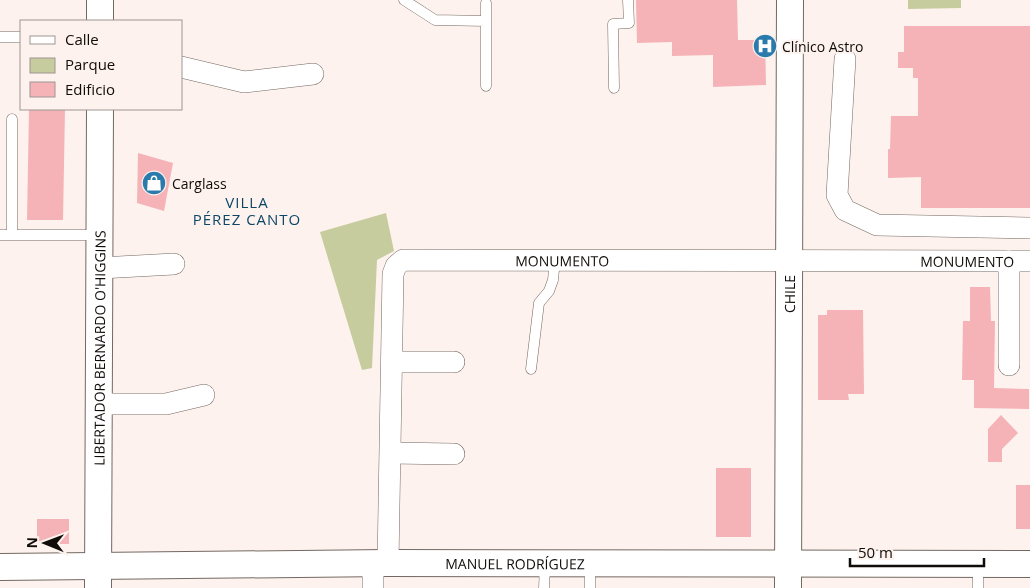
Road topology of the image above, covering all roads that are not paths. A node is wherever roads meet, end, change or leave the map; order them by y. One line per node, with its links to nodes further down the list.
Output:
1 (100, 0): 6 (street)
2 (404, 0): 7 (lane)
3 (628, 0): 14 (lane)
4 (790, 0): 22 (street, CHILE)
5 (486, 3): 7 (lane)
6 (100, 20)
7 (486, 21): 13 (lane)
8 (0, 37): 9 (lane)
9 (20, 37)
10 (845, 59): 17 (street)
11 (182, 67): 12 (street)
12 (313, 74)
13 (486, 86)
14 (614, 88)
15 (100, 110): 20 (street, LIBERTADOR BERNARDO O'HIGGINS)
16 (12, 119): 19 (lane)
17 (1030, 228)
18 (0, 234): 19 (lane)
19 (12, 235): 20 (lane)
20 (100, 236): 25 (street, LIBERTADOR BERNARDO O'HIGGINS)
21 (555, 259): 22 (street, MONUMENTO); 26 (street, MONUMENTO); 29 (lane)
22 (790, 260): 23 (street, MONUMENTO); 39 (street, CHILE)
23 (1020, 261): 28 (street)
24 (174, 264): 25 (street)
25 (100, 268): 31 (street, LIBERTADOR BERNARDO O'HIGGINS)
26 (392, 362): 27 (street); 32 (street, MONUMENTO)
27 (454, 362)
28 (1009, 365)
29 (531, 369)
30 (204, 395): 31 (street)
31 (100, 404): 41 (street, LIBERTADOR BERNARDO O'HIGGINS)
32 (391, 453): 33 (street); 36 (street, MONUMENTO)
33 (454, 454)
34 (1030, 564): 40 (street, MANUEL RODRÍGUEZ)
35 (0, 567): 41 (street, MANUEL RODRÍGUEZ)
36 (371, 573): 37 (street, MANUEL RODRÍGUEZ); 41 (street, MANUEL RODRÍGUEZ)
37 (545, 576): 38 (street, MANUEL RODRÍGUEZ)
38 (590, 576): 39 (street, MANUEL RODRÍGUEZ)
39 (788, 576): 40 (street, MANUEL RODRÍGUEZ)
40 (978, 576)
41 (98, 578)

